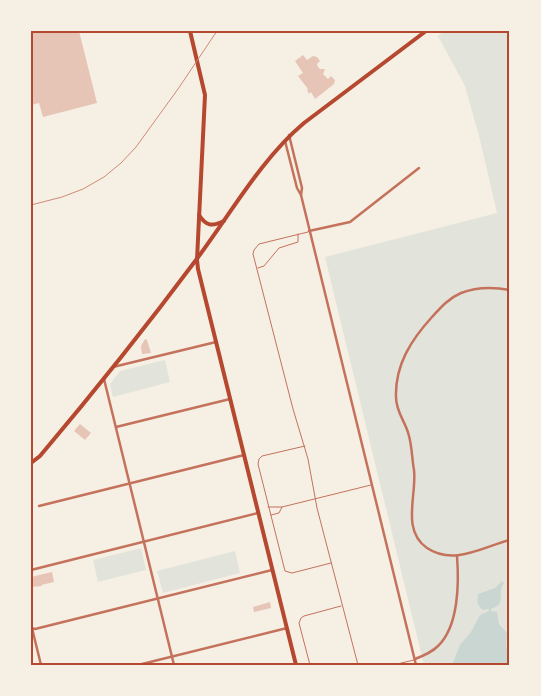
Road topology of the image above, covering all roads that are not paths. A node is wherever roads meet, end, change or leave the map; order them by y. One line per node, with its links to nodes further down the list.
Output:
1 (190, 31): 7 (main road)
2 (426, 31): 3 (main road)
3 (289, 135): 4 (main road); 6 (street)
4 (285, 140): 6 (street); 8 (main road)
5 (419, 168): 9 (street)
6 (301, 195): 9 (street)
7 (199, 215): 8 (main road); 11 (main road)
8 (226, 220): 11 (main road)
9 (309, 231): 10 (lane); 23 (street)
10 (298, 234): 12 (lane); 12 (lane)
11 (197, 260): 14 (main road); 15 (main road)
12 (257, 268): 19 (lane)
13 (510, 290): 32 (street)
14 (216, 342): 15 (street); 17 (main road)
15 (113, 367): 16 (main road)
16 (104, 379): 18 (street); 21 (main road)
17 (230, 399): 18 (street); 20 (main road)
18 (116, 427): 22 (street)
19 (304, 446): 24 (lane); 26 (lane)
20 (244, 455): 22 (street); 28 (main road)
21 (31, 463)
22 (130, 484): 25 (street); 31 (street)
23 (372, 485): 24 (lane); 41 (street)
24 (315, 499): 27 (lane); 33 (lane)
25 (40, 506)
26 (268, 507): 27 (lane); 29 (lane)
27 (282, 507): 29 (lane)
28 (258, 513): 31 (street); 35 (main road)
29 (270, 516): 33 (lane)
30 (510, 540): 32 (street)
31 (144, 541): 34 (street); 36 (street)
32 (457, 556): 41 (street)
33 (332, 563): 37 (lane)
34 (31, 570)
35 (272, 570): 36 (street); 39 (main road)
36 (158, 598): 38 (street); 40 (street)
37 (341, 606): 46 (lane); 47 (lane)
38 (32, 627): 42 (street)
39 (287, 628): 40 (street); 45 (main road)
40 (172, 656): 43 (street); 44 (street)
41 (415, 659): 48 (lane); 49 (street)
42 (41, 665)
43 (138, 665)
44 (174, 665)
45 (296, 665)
46 (310, 665)
47 (358, 665)
48 (393, 665)
49 (416, 665)

